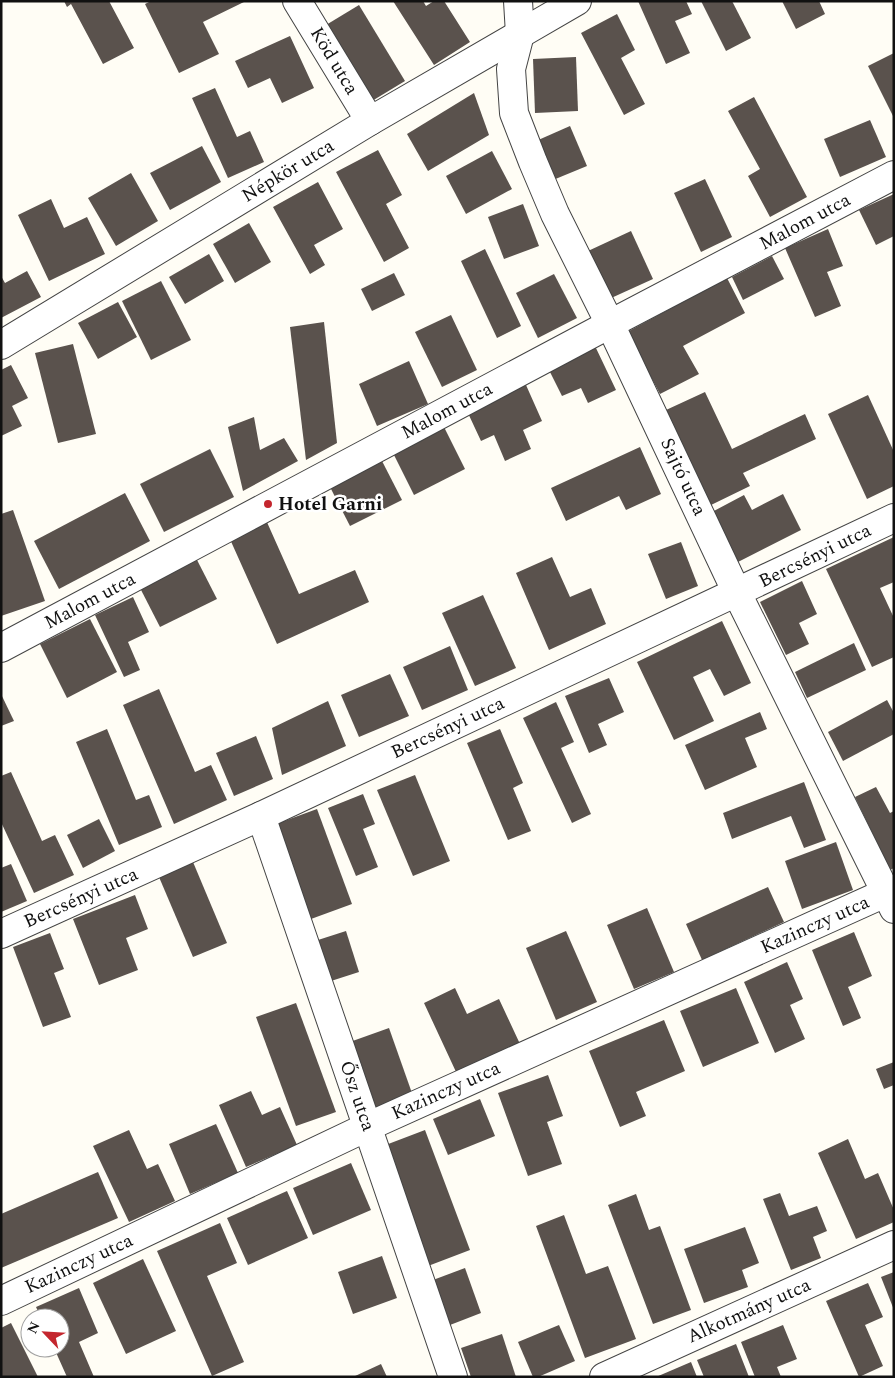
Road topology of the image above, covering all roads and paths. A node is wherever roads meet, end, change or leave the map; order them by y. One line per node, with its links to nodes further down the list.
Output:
1 (297, 1): 5 (street, Köd utca)
2 (518, 1): 4 (street, Sajtó utca)
3 (578, 1): 4 (street, Népkör utca)
4 (520, 34): 5 (street, Népkör utca); 7 (street, Sajtó utca)
5 (370, 121): 8 (street, Népkör utca)
6 (894, 175): 7 (street, Malom utca)
7 (610, 324): 10 (street, Sajtó utca); 11 (street, Malom utca)
8 (1, 345)
9 (894, 518): 10 (street, Bercsényi utca)
10 (738, 593): 12 (street, Bercsényi utca); 13 (street, Sajtó utca)
11 (1, 648)
12 (261, 816): 14 (street, Bercsényi utca); 15 (street, Ősz utca)
13 (891, 897): 15 (street, Kazinczy utca)
14 (1, 934)
15 (367, 1127): 17 (street, Kazinczy utca); 18 (street, Ősz utca)
16 (894, 1245): 19 (street, Alkotmány utca)
17 (1, 1301)
18 (453, 1377)
19 (604, 1377)

